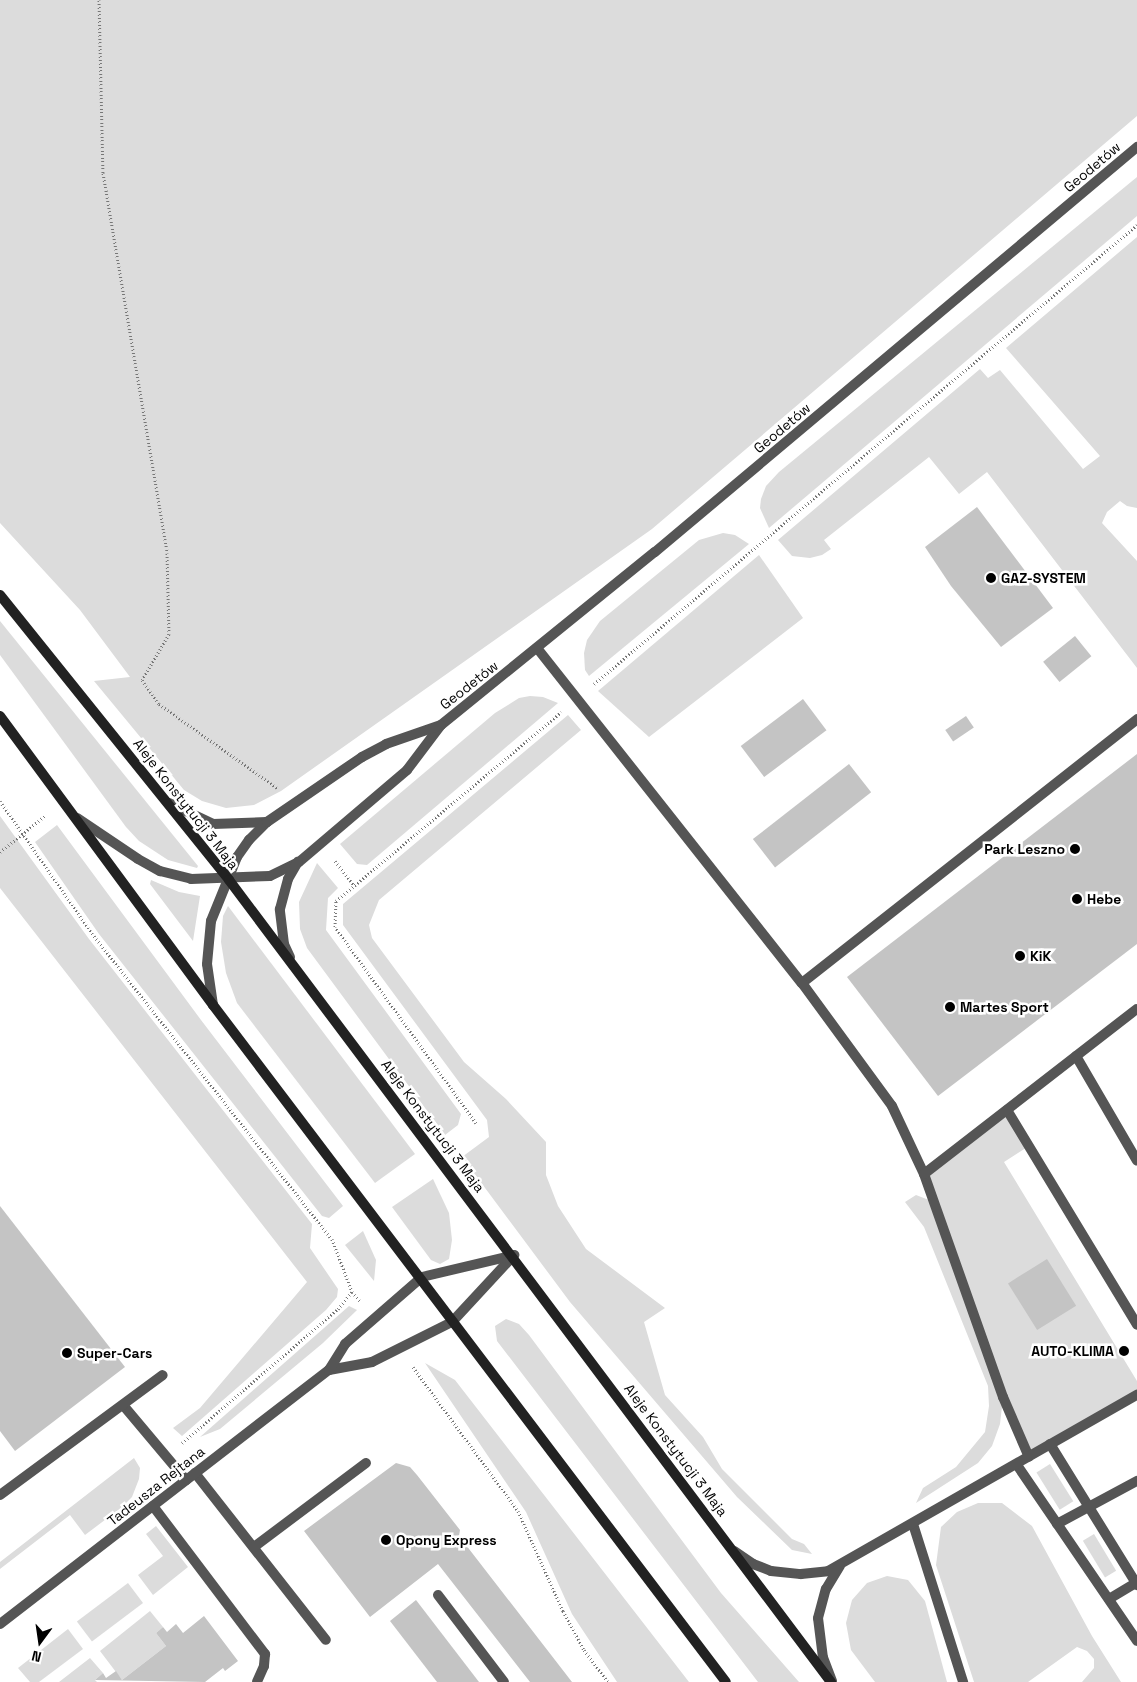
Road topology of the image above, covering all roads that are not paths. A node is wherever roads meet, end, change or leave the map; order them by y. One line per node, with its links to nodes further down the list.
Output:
1 (1137, 147): 3 (street, Geodetów)
2 (0, 595): 7 (main road, Aleje Konstytucji 3 Maja)
3 (537, 648): 6 (street, Geodetów); 13 (street)
4 (0, 716): 8 (main road)
5 (1137, 719): 13 (street)
6 (440, 725): 9 (street, Geodetów); 10 (street, Geodetów)
7 (169, 803): 9 (street); 11 (main road, Aleje Konstytucji 3 Maja)
8 (72, 814): 11 (street); 14 (main road)
9 (267, 822): 11 (street, Geodetów)
10 (299, 862): 11 (street); 12 (street)
11 (229, 880): 12 (main road, Aleje Konstytucji 3 Maja); 14 (street, Geodetów)
12 (293, 965): 20 (main road, Aleje Konstytucji 3 Maja)
13 (802, 983): 19 (street)
14 (213, 1006): 21 (main road)
15 (1137, 1009): 16 (street)
16 (1076, 1056): 17 (street); 18 (street)
17 (1007, 1110): 19 (street); 23 (street)
18 (1137, 1161)
19 (924, 1174): 29 (street)
20 (514, 1256): 21 (street, Tadeusza Rejtana); 22 (street, Tadeusza Rejtana); 41 (main road, Aleje Konstytucji 3 Maja)
21 (422, 1277): 22 (main road); 24 (street, Tadeusza Rejtana)
22 (452, 1322): 24 (street, Tadeusza Rejtana); 51 (main road)
23 (1137, 1326)
24 (329, 1370): 32 (street, Tadeusza Rejtana)
25 (163, 1375): 27 (street)
26 (1137, 1394): 28 (street)
27 (124, 1404): 33 (street); 35 (street)
28 (1050, 1444): 29 (street); 37 (street)
29 (1029, 1457): 31 (street)
30 (366, 1463): 40 (street)
31 (1017, 1465): 38 (street); 39 (street)
32 (195, 1473): 33 (street, Tadeusza Rejtana); 40 (street)
33 (186, 1480): 36 (street, Tadeusza Rejtana)
34 (1137, 1481): 37 (street)
35 (0, 1495)
36 (153, 1506): 46 (street, Tadeusza Rejtana); 49 (street)
37 (1089, 1507): 39 (street); 43 (street)
38 (914, 1524): 42 (street); 53 (street)
39 (1057, 1524): 45 (street)
40 (254, 1547): 47 (street)
41 (734, 1551): 42 (street); 52 (main road, Aleje Konstytucji 3 Maja)
42 (840, 1566): 52 (street)
43 (1137, 1583): 45 (street)
44 (438, 1595): 50 (street)
45 (1108, 1599): 48 (street)
46 (0, 1624)
47 (326, 1640)
48 (1137, 1641)
49 (257, 1682)
50 (504, 1682)
51 (726, 1682)
52 (832, 1682)
53 (963, 1682)

